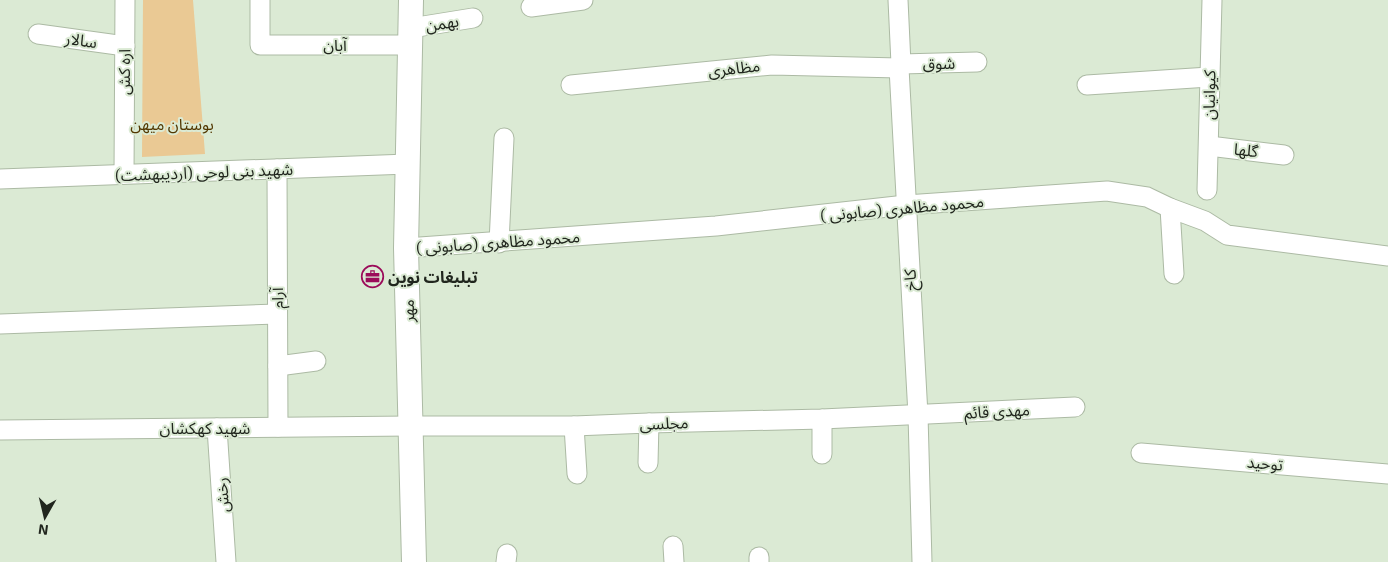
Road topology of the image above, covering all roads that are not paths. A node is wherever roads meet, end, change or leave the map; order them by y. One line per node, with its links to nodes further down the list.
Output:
1 (125, 0): 11 (street, اره کش)
2 (260, 0): 10 (street, آبان)
3 (411, 0): 10 (street, مهر)
4 (583, 0): 7 (street)
5 (898, 0): 13 (street, کاخ)
6 (1212, 0): 14 (street, کیوانیان)
7 (531, 7)
8 (473, 18): 10 (street, بهمن)
9 (38, 34): 11 (street, سالار)
10 (410, 36): 20 (street, مهر)
11 (125, 46): 22 (street, اره کش)
12 (978, 62): 13 (street, شوق)
13 (900, 66): 15 (street, مظاهری); 25 (street, کاخ)
14 (1209, 77): 16 (street); 18 (street, کیوانیان)
15 (571, 85)
16 (1087, 85)
17 (504, 138): 27 (street)
18 (1209, 146): 19 (street, گلها); 24 (street, کیوانیان)
19 (1284, 154)
20 (408, 164): 21 (street, شهید بنی لوحی (اردیبهشت)); 28 (street, مهر)
21 (277, 169): 22 (street, شهید بنی لوحی (اردیبهشت)); 31 (street, آرام)
22 (124, 174): 23 (street, شهید بنی لوحی (اردیبهشت))
23 (0, 180)
24 (1207, 190)
25 (906, 206): 26 (street, محمود مظاهری (صابونی )); 27 (street, محمود مظاهری (صابونی )); 36 (street, کاخ)
26 (1170, 208): 29 (street, محمود مظاهری (صابونی )); 30 (street)
27 (499, 242): 28 (street, محمود مظاهری (صابونی ))
28 (406, 248): 39 (street, مهر)
29 (1388, 256)
30 (1174, 274)
31 (277, 314): 32 (street); 34 (street, آرام)
32 (0, 324)
33 (316, 361): 34 (street)
34 (278, 366): 41 (street, آرام)
35 (1075, 407): 36 (street, مهدی قائم)
36 (918, 415): 37 (street, مجلسی); 51 (street, کاخ)
37 (822, 419): 38 (street, مجلسی); 45 (street)
38 (649, 423): 40 (street, مجلسی); 46 (street)
39 (411, 426): 40 (street, مجلسی); 41 (street, شهید کهکشان); 50 (street, مهر)
40 (574, 426): 47 (street)
41 (278, 427): 42 (street, شهید کهکشان)
42 (217, 428): 43 (street, شهید کهکشان); 49 (street, رخش)
43 (0, 430)
44 (1141, 453): 48 (street, توحید)
45 (822, 454)
46 (648, 463)
47 (577, 474)
48 (1388, 474)
49 (226, 562)
50 (414, 562)
51 (922, 562)

